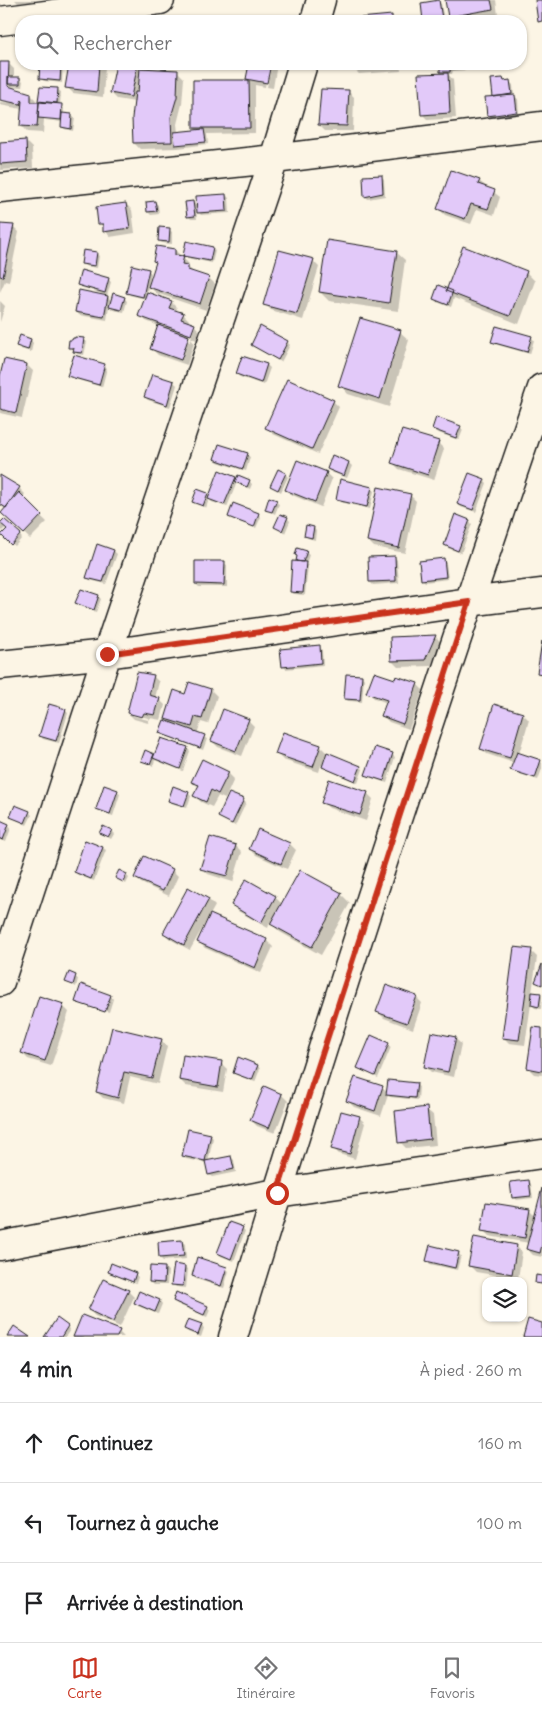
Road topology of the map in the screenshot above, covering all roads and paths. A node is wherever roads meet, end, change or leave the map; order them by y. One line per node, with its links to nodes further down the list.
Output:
1 (160, 0): 3 (street)
2 (322, 0): 4 (street)
3 (46, 15)
4 (317, 15)
5 (15, 19): 6 (street)
6 (0, 21)
7 (300, 70): 9 (street)
8 (542, 126): 9 (street)
9 (274, 159): 10 (street); 14 (street)
10 (0, 188)
11 (542, 388): 13 (street)
12 (542, 593): 13 (street)
13 (469, 602): 14 (street); 18 (street)
14 (107, 654): 15 (street); 16 (street)
15 (0, 664)
16 (0, 982)
17 (542, 1154): 18 (street)
18 (277, 1193): 19 (street); 20 (street)
19 (0, 1246)
20 (233, 1337)

